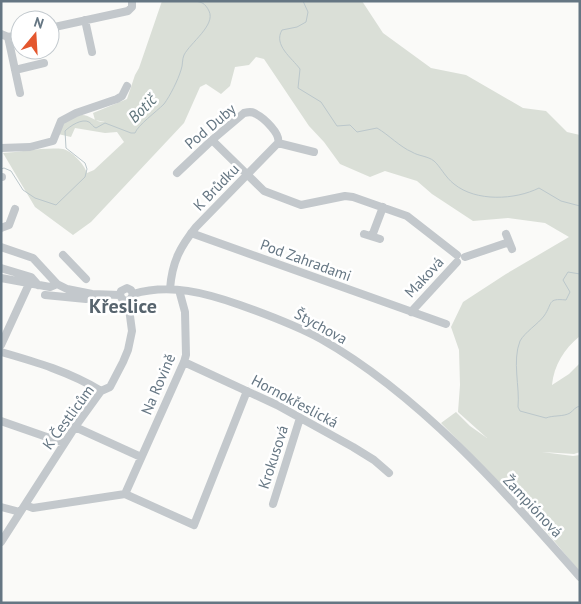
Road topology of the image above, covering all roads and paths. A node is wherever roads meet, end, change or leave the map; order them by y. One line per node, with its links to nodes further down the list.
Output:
1 (132, 4): 2 (street)
2 (85, 20): 3 (street); 5 (street)
3 (60, 26)
4 (5, 36): 7 (street)
5 (92, 52)
6 (44, 63): 7 (street)
7 (16, 70): 9 (street)
8 (127, 86): 12 (street)
9 (20, 93)
10 (212, 140): 11 (street, Pod Duby); 14 (street, Pod Duby); 15 (street)
11 (278, 143): 13 (street); 15 (street, K Brůdku)
12 (1, 148)
13 (314, 152)
14 (177, 173)
15 (246, 175): 16 (street); 19 (street, K Brůdku)
16 (382, 206): 20 (street); 24 (street)
17 (15, 209): 18 (street)
18 (1, 228)
19 (191, 233): 31 (street, K Brůdku); 38 (street, Pod Zahradami)
20 (364, 234)
21 (509, 242): 24 (street, Maková)
22 (1, 247): 29 (street, Štychova)
23 (63, 255): 27 (street)
24 (460, 258): 38 (street, Maková)
25 (1, 268): 30 (street)
26 (1, 278): 28 (street)
27 (86, 279)
28 (29, 284): 30 (street); 40 (street)
29 (57, 284): 30 (street); 34 (street, Štychova)
30 (38, 285)
31 (170, 289): 32 (street, Štychova); 35 (street, Štychova)
32 (179, 290): 42 (street, Na Rovině); 49 (street, Štychova)
33 (45, 294): 34 (street)
34 (90, 294): 36 (street, Štychova)
35 (133, 294): 36 (street, Štychova); 37 (street)
36 (120, 295): 37 (street)
37 (128, 301): 43 (street, K Čestlicům)
38 (411, 312): 39 (street, Pod Zahradami)
39 (446, 324)
40 (1, 345)
41 (1, 352): 43 (street)
42 (184, 362): 44 (street, Hornokřeslická); 50 (street, Na Rovině)
43 (101, 391): 47 (street, K Čestlicům)
44 (247, 391): 45 (street, Hornokřeslická); 52 (street)
45 (300, 418): 51 (street, Hornokřeslická); 53 (street, Krokusová)
46 (1, 421): 48 (street)
47 (75, 427): 48 (street, K Čestlicům); 50 (street)
48 (64, 443): 54 (street, K Čestlicům)
49 (466, 454): 58 (street, Žampiónová)
50 (141, 457): 52 (street, Na Rovině)
51 (389, 473)
52 (125, 494): 54 (street)
53 (273, 504)
54 (24, 505): 56 (street, K Čestlicům)
55 (1, 507): 56 (street)
56 (20, 512): 57 (street, K Čestlicům)
57 (1, 542)
58 (580, 577)

